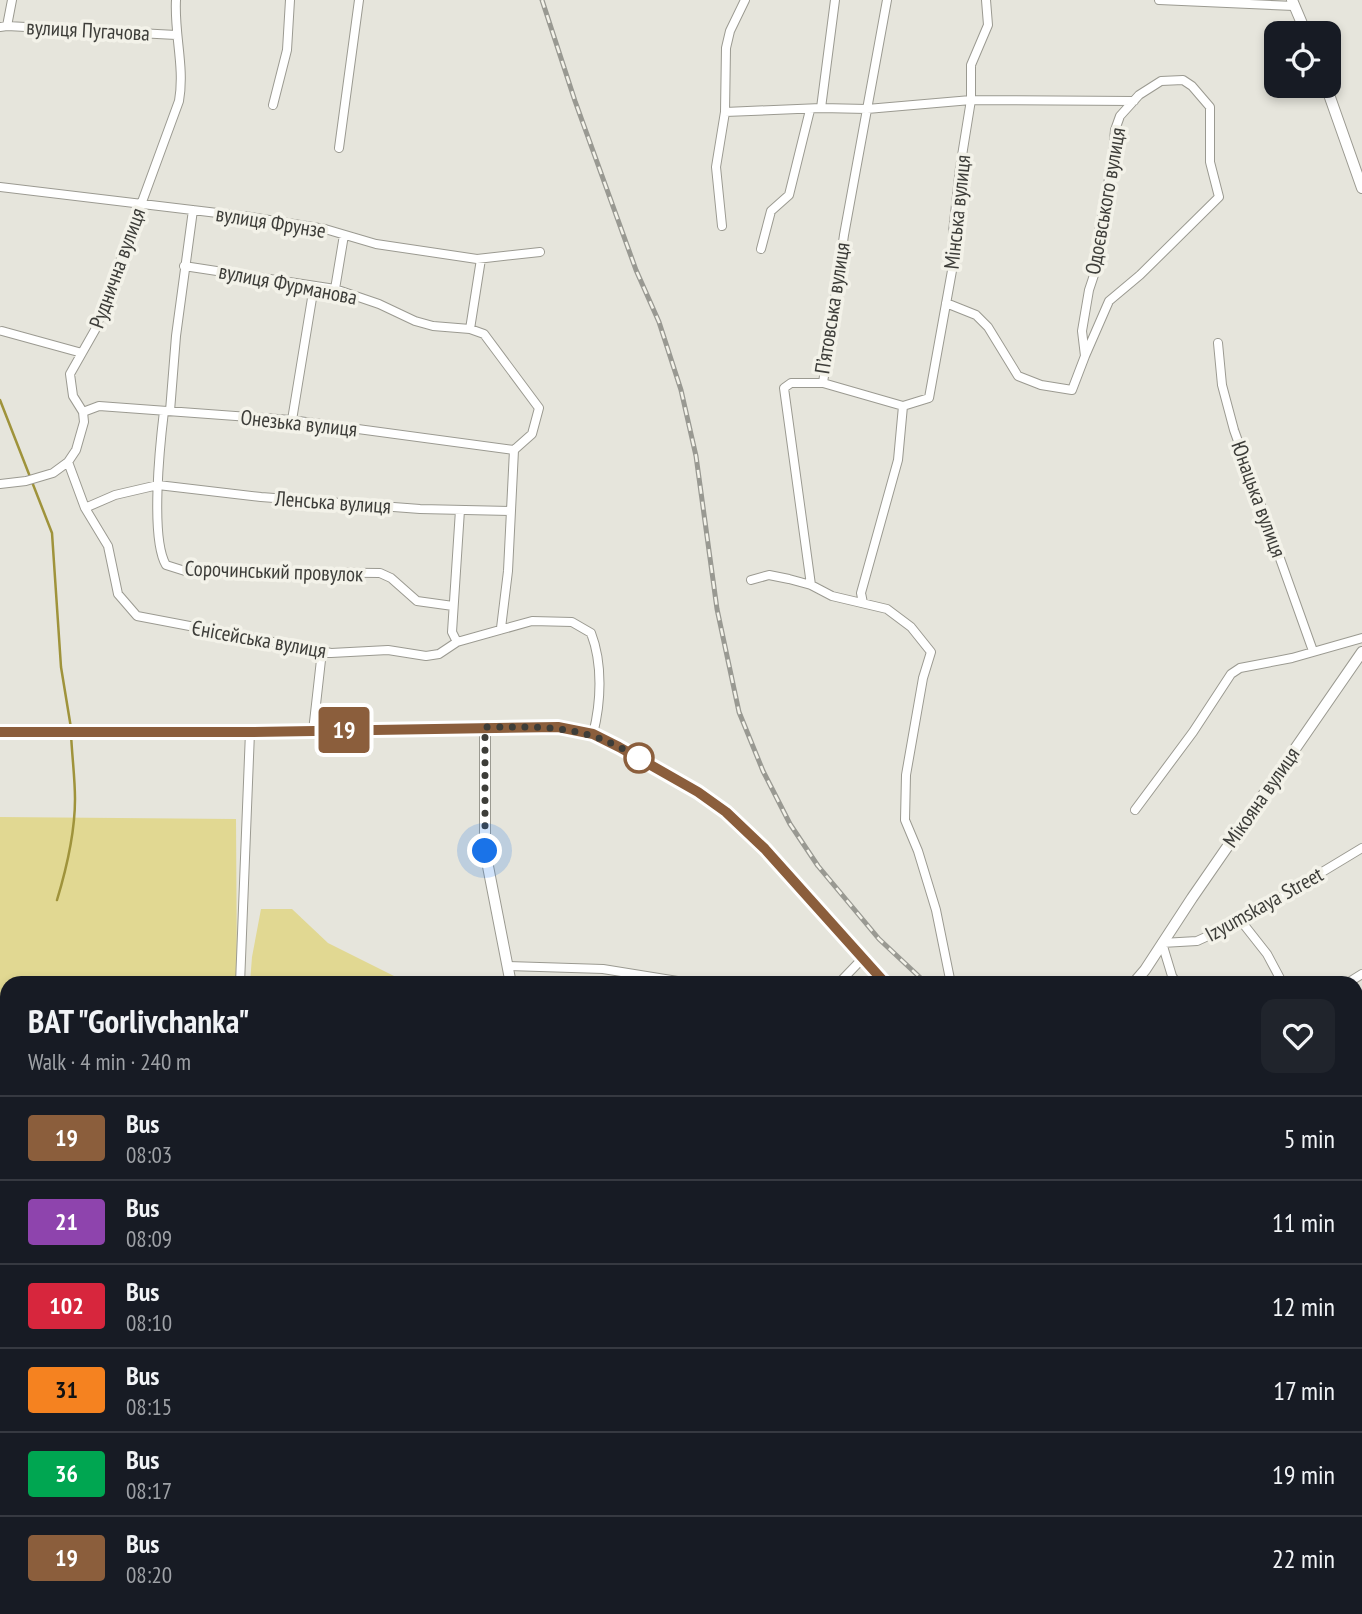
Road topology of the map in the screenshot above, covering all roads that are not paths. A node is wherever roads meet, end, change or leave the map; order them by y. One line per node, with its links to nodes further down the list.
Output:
1 (12, 0): 12 (street)
2 (176, 0): 13 (street, Руднична вулиця)
3 (290, 0): 17 (street)
4 (359, 0): 22 (street)
5 (745, 0): 21 (street)
6 (835, 0): 18 (street)
7 (887, 0): 19 (street, П’ятовська вулиця)
8 (986, 0): 15 (street, Мінська вулиця)
9 (1159, 0): 10 (street)
10 (1293, 3): 11 (street)
11 (1301, 21)
12 (4, 27): 13 (street, вулиця Пугачова)
13 (176, 36): 25 (street, Руднична вулиця)
14 (1330, 98): 24 (street)
15 (971, 100): 16 (street); 19 (street); 35 (street, Мінська вулиця)
16 (1134, 101): 40 (street, Одоєвського вулиця); 40 (street, Одоєвського вулиця)
17 (273, 105)
18 (821, 108): 19 (street); 20 (street)
19 (867, 109): 41 (street, П’ятовська вулиця)
20 (810, 110): 21 (street); 29 (street)
21 (725, 112): 27 (street)
22 (339, 148)
23 (0, 187): 25 (street, вулиця Фрунзе)
24 (1362, 188)
25 (141, 204): 26 (street, вулиця Фрунзе); 39 (street, Руднична вулиця)
26 (193, 210): 28 (street, вулиця Фрунзе); 32 (street)
27 (722, 226)
28 (344, 235): 31 (street, вулиця Фрунзе); 34 (street)
29 (761, 249)
30 (540, 252): 31 (street, вулиця Фрунзе)
31 (481, 259): 36 (street)
32 (184, 266): 33 (street, вулиця Фурманова); 43 (street)
33 (314, 286): 34 (street, вулиця Фурманова); 45 (street)
34 (335, 289): 36 (street, вулиця Фурманова)
35 (946, 303): 40 (street, Одоєвського вулиця); 42 (street, Мінська вулиця)
36 (470, 329): 46 (street)
37 (2, 331): 39 (street)
38 (1218, 343): 61 (street, Юнацька вулиця)
39 (82, 352): 44 (street, Руднична вулиця)
40 (1085, 356)
41 (823, 383): 42 (street); 54 (street, П’ятовська вулиця)
42 (903, 406): 55 (street)
43 (167, 411): 44 (street, Онезька вулиця); 45 (street, Онезька вулиця); 49 (street)
44 (83, 412): 47 (street)
45 (292, 420): 46 (street, Онезька вулиця)
46 (514, 450): 52 (street)
47 (68, 461): 48 (street); 50 (street)
48 (0, 484)
49 (158, 485): 50 (street, Ленська вулиця); 51 (street, Ленська вулиця); 56 (street, Сорочинський провулок)
50 (85, 508): 60 (street, Єнісейська вулиця)
51 (460, 510): 52 (street, Ленська вулиця); 56 (street)
52 (510, 511): 57 (street)
53 (751, 580): 54 (street)
54 (811, 585): 55 (street)
55 (863, 603): 79 (street)
56 (453, 606): 59 (street)
57 (501, 628): 59 (street, Єнісейська вулиця); 67 (street, Єнісейська вулиця)
58 (1362, 638): 61 (street)
59 (457, 642): 60 (street, Єнісейська вулиця)
60 (322, 651): 64 (street)
61 (1313, 651): 68 (street)
62 (1362, 652): 71 (street, Мікояна вулиця)
63 (485, 727): 64 (street); 67 (street); 73 (street)
64 (313, 731): 66 (street)
65 (0, 732): 66 (street)
66 (250, 732): 74 (street)
67 (593, 734): 72 (street)
68 (1135, 810)
69 (1362, 848): 70 (street, Izyumskaya Street)
70 (1241, 921): 71 (street, Izyumskaya Street); 82 (street)
71 (1162, 943): 80 (street, Мікояна вулиця); 81 (street)
72 (863, 958): 77 (street); 78 (street)
73 (508, 966): 75 (street); 76 (street)
74 (240, 976)
75 (510, 976)
76 (646, 976)
77 (846, 976)
78 (879, 976)
79 (949, 976)
80 (1139, 976)
81 (1172, 976)
82 (1279, 976)

